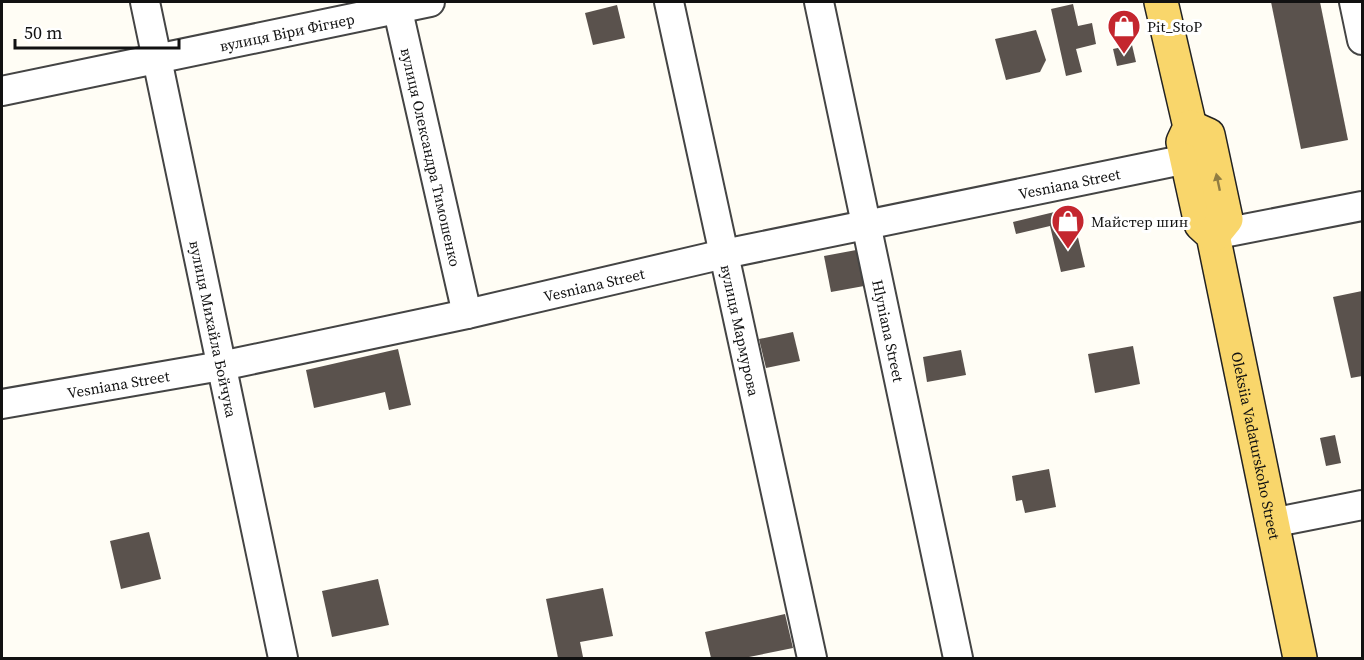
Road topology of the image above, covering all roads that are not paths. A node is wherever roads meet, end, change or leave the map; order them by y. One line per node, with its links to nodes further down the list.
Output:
1 (145, 2): 9 (street, вулиця Михайла Бойчука)
2 (430, 2): 7 (street, вулиця Віри Фігнер)
3 (669, 2): 15 (street, вулиця Мармурова)
4 (819, 2): 13 (street, Hlyniana Street)
5 (1161, 2): 11 (main road)
6 (1354, 2): 8 (street)
7 (397, 5): 9 (street, вулиця Віри Фігнер); 16 (street, вулиця Олександра Тимошенко)
8 (1362, 39)
9 (157, 57): 10 (street, вулиця Віри Фігнер); 17 (street, вулиця Михайла Бойчука)
10 (2, 91)
11 (1189, 143): 13 (street, Vesniana Street); 14 (main road)
12 (1362, 206): 14 (street)
13 (867, 226): 15 (street, Vesniana Street); 23 (street, Hlyniana Street)
14 (1213, 235): 20 (main road, Oleksiia Vadaturskoho Street)
15 (724, 254): 16 (street, Vesniana Street); 22 (street, вулиця Мармурова)
16 (467, 314): 17 (street, Vesniana Street)
17 (221, 366): 18 (street, Vesniana Street); 21 (street, вулиця Михайла Бойчука)
18 (2, 404)
19 (1362, 505): 20 (street)
20 (1271, 523): 24 (main road, Oleksiia Vadaturskoho Street)
21 (284, 658)
22 (812, 658)
23 (958, 658)
24 (1300, 658)

